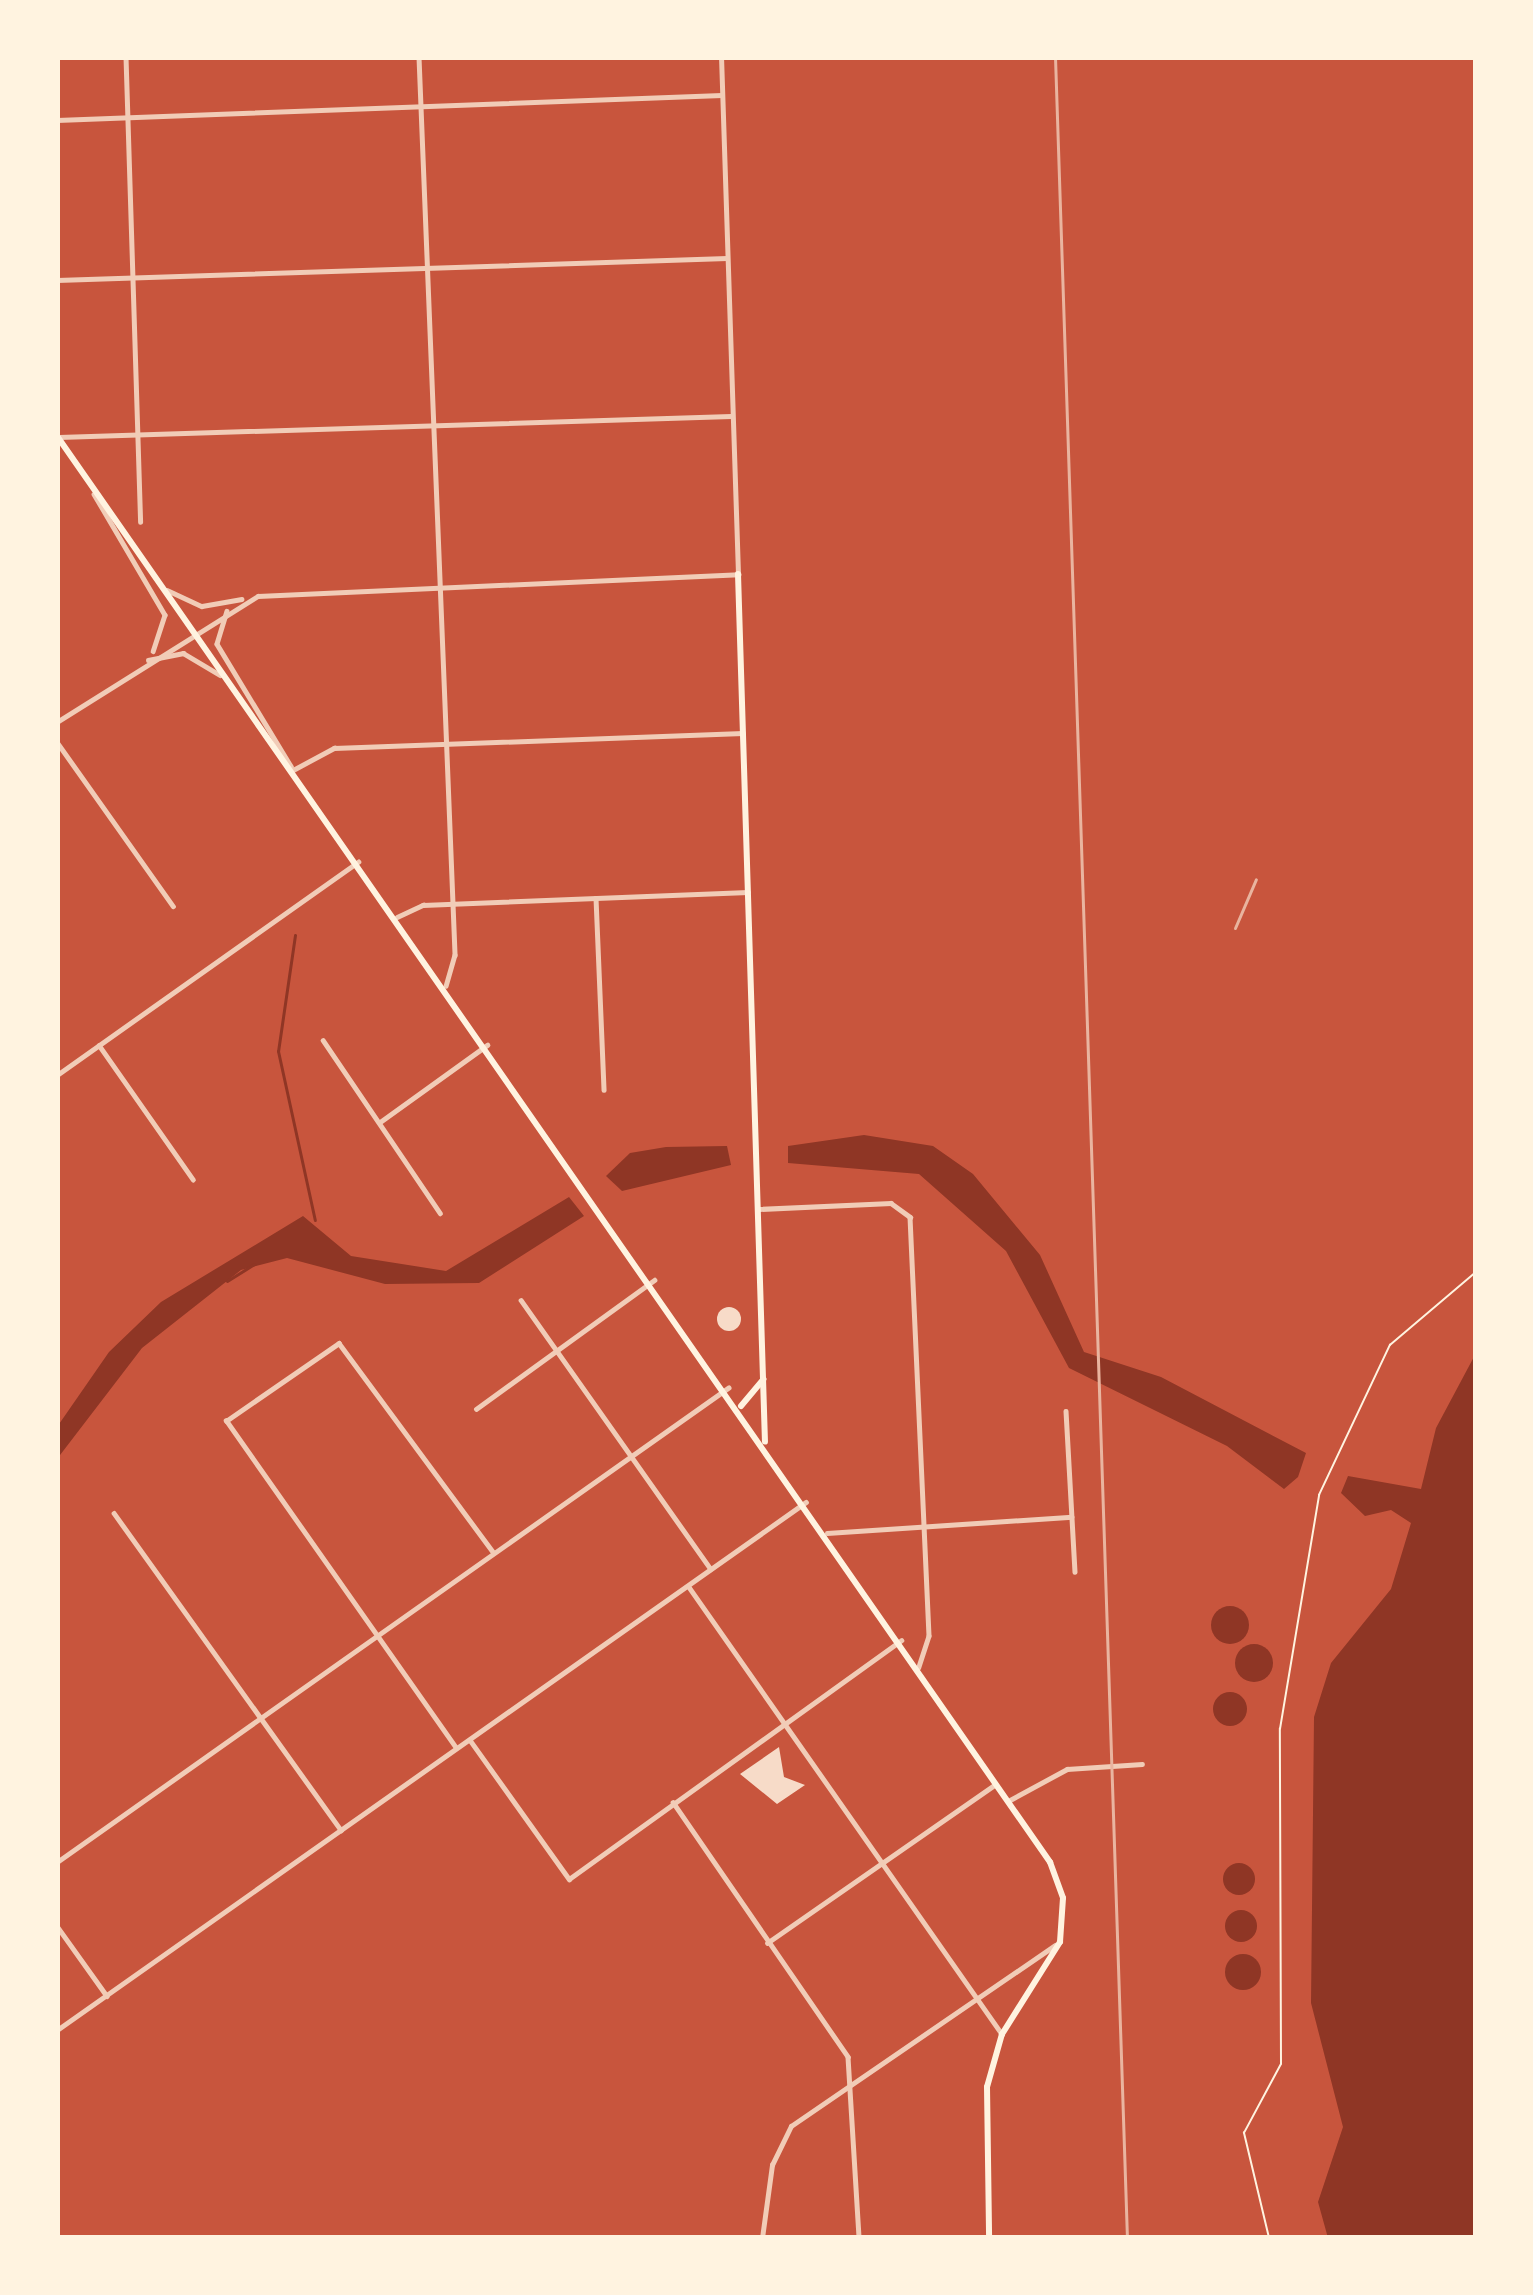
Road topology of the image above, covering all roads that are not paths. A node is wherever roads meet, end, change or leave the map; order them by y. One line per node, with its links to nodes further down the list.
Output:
1 (126, 57): 6 (street)
2 (419, 57): 5 (street)
3 (721, 57): 4 (street)
4 (722, 95): 5 (street); 8 (street)
5 (422, 109): 6 (street); 9 (street)
6 (128, 118): 7 (street); 10 (street)
7 (57, 120)
8 (727, 258): 9 (street); 12 (street)
9 (428, 268): 10 (street); 13 (street)
10 (131, 276): 11 (street); 14 (street)
11 (57, 280)
12 (731, 416): 13 (street); 18 (street)
13 (436, 425): 14 (street); 19 (street)
14 (139, 436): 15 (street); 17 (street)
15 (57, 437): 16 (main road)
16 (90, 484): 20 (main road); 24 (street)
17 (141, 522)
18 (738, 574): 19 (street); 27 (main road)
19 (439, 584): 21 (street); 29 (street)
20 (164, 588): 21 (street); 23 (main road)
21 (258, 596): 22 (street)
22 (231, 607): 23 (street); 30 (street)
23 (191, 630): 24 (street); 25 (main road)
24 (144, 660): 25 (street); 26 (street)
25 (220, 675): 30 (main road)
26 (57, 722)
27 (743, 733): 29 (street); 32 (main road)
28 (57, 742): 35 (street)
29 (445, 745): 30 (street); 34 (street)
30 (292, 768): 31 (main road)
31 (358, 862): 36 (main road); 39 (street)
32 (748, 892): 33 (street); 45 (main road)
33 (596, 898): 34 (street); 42 (street)
34 (450, 903): 36 (street); 37 (street)
35 (172, 906)
36 (397, 917): 37 (main road)
37 (446, 986): 40 (main road)
38 (323, 1040): 43 (street)
39 (99, 1045): 41 (street); 44 (street)
40 (487, 1045): 43 (street); 47 (main road)
41 (57, 1075)
42 (604, 1090)
43 (379, 1122): 46 (street)
44 (193, 1179)
45 (759, 1209): 50 (main road); 60 (street)
46 (440, 1213)
47 (654, 1280): 49 (street); 51 (main road)
48 (521, 1300): 49 (street)
49 (557, 1350): 53 (street); 56 (street)
50 (765, 1376): 52 (main road); 55 (main road)
51 (728, 1388): 52 (main road); 56 (street)
52 (741, 1406): 55 (main road)
53 (476, 1409)
54 (1066, 1411): 59 (street)
55 (765, 1442): 57 (main road)
56 (631, 1457): 62 (street); 63 (street)
57 (806, 1502): 61 (main road); 63 (street)
58 (114, 1514): 69 (street)
59 (1071, 1517): 60 (street); 64 (street)
60 (924, 1522): 61 (street); 68 (street)
61 (827, 1533): 67 (main road)
62 (493, 1552): 66 (street); 66 (street)
63 (711, 1569): 65 (street)
64 (1075, 1572)
65 (688, 1586): 70 (street); 71 (street)
66 (377, 1635): 69 (street); 72 (street)
67 (901, 1640): 68 (main road); 70 (street)
68 (919, 1667): 74 (main road)
69 (261, 1718): 77 (street); 79 (street)
70 (786, 1722): 76 (street); 78 (street)
71 (470, 1740): 72 (street); 76 (street)
72 (457, 1749): 77 (street)
73 (1142, 1764): 75 (street)
74 (998, 1782): 75 (main road); 78 (street)
75 (1010, 1800): 81 (main road)
76 (673, 1802): 82 (street)
77 (340, 1830): 83 (street)
78 (881, 1859): 82 (street); 84 (street)
79 (57, 1862)
80 (57, 1926): 83 (street)
81 (1060, 1942): 84 (street); 86 (main road)
82 (767, 1943): 87 (street)
83 (107, 1996): 85 (street)
84 (979, 2000): 86 (street); 87 (street)
85 (57, 2030)
86 (1002, 2034): 90 (main road)
87 (854, 2080): 88 (street); 89 (street)
88 (762, 2238)
89 (859, 2238)
90 (989, 2238)

